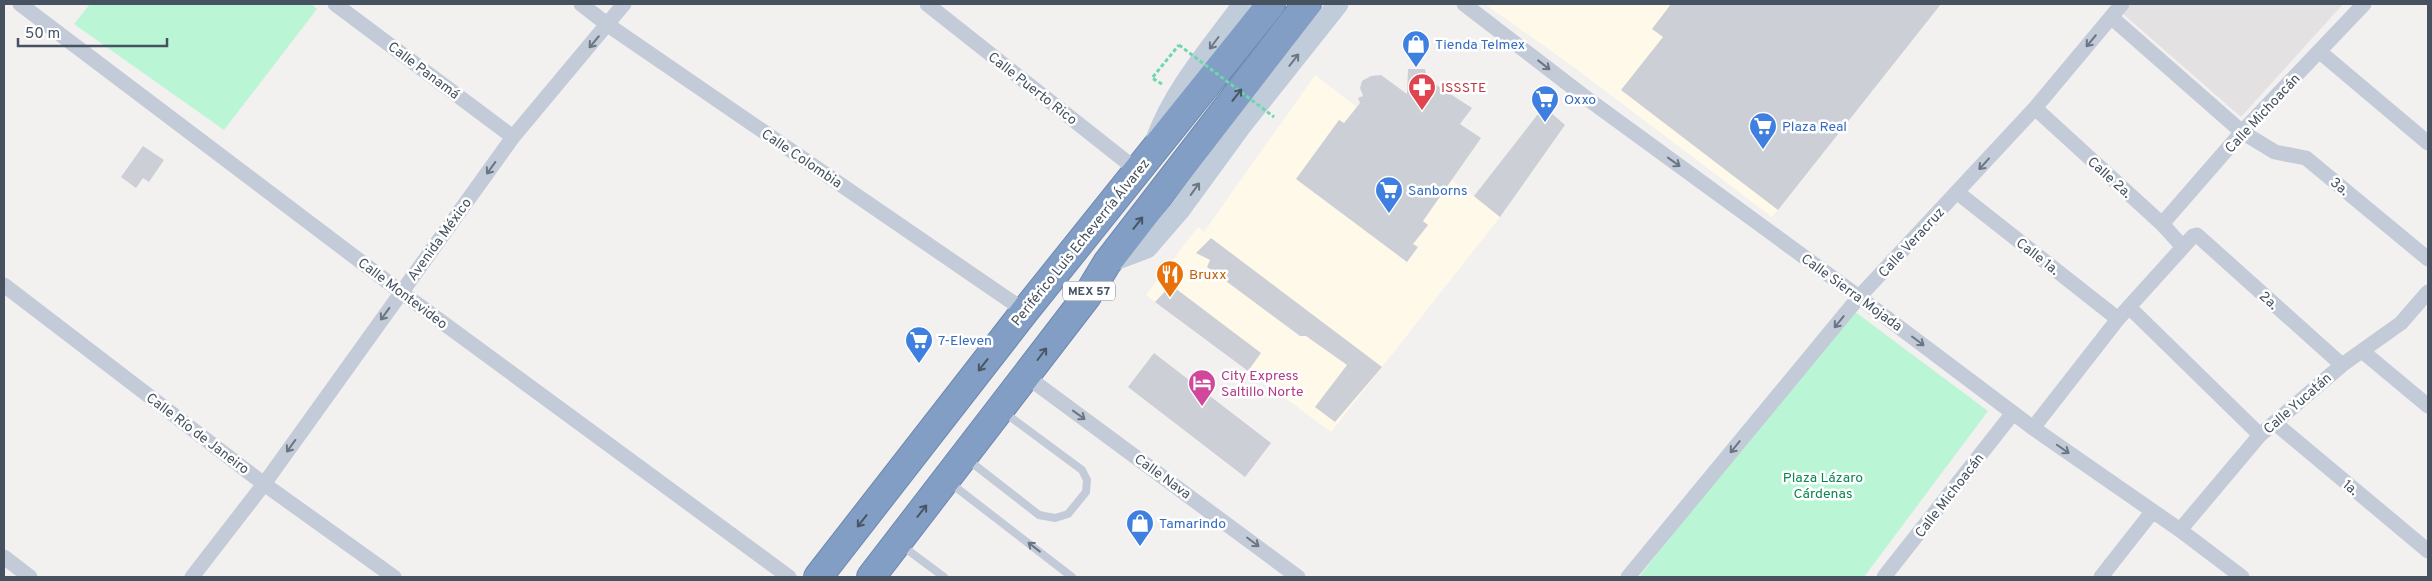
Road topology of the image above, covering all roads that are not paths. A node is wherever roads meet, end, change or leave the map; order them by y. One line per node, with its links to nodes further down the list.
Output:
1 (20, 4): 27 (street, Calle Montevideo)
2 (335, 4): 18 (street, Calle Panamá)
3 (581, 4): 14 (street, Calle Colombia)
4 (624, 4): 14 (street, Avenida México)
5 (927, 4): 20 (street, Calle Puerto Rico)
6 (1243, 4): 20 (street, one-way to 20)
7 (1272, 4): 20 (highway, Periférico Luis Echeverría Álvarez / MEX 57)
8 (1308, 4): 25 (highway, MEX 57, one-way to 8)
9 (1338, 4): 25 (street, one-way to 9)
10 (1464, 4): 29 (street, Calle Sierra Mojada, one-way to 29)
11 (2122, 4): 13 (street, Calle Veracruz)
12 (2364, 4): 15 (street, Calle Michoacán)
13 (2111, 17): 16 (street, Calle Veracruz, one-way to 16); 17 (street, 3a.)
14 (608, 25): 18 (street, Avenida México, one-way to 18); 30 (street, Calle Colombia)
15 (2320, 52): 17 (street, Calle Michoacán); 19 (street)
16 (2035, 108): 21 (street, Calle Veracruz, one-way to 21); 22 (street, Calle 2a.)
17 (2242, 132): 22 (street, Calle Michoacán); 24 (street, 3a.)
18 (513, 137): 27 (street, Avenida México, one-way to 27)
19 (2428, 143)
20 (1144, 164): 30 (highway, Periférico Luis Echeverría Álvarez / MEX 57)
21 (1958, 193): 29 (street, Calle Veracruz); 31 (street, Calle 1a.)
22 (2162, 224): 23 (street, Calle 2a.)
23 (2183, 247): 31 (street); 33 (street, 2a.)
24 (2425, 251)
25 (1107, 263): 34 (highway, MEX 57, one-way to 25)
26 (4, 285): 43 (street, Calle Río de Janeiro)
27 (401, 292): 43 (street, Avenida México, one-way to 43); 52 (street, Calle Montevideo)
28 (2428, 292): 32 (street, Calle Yucatán)
29 (1859, 297): 37 (street, Calle Sierra Mojada, one-way to 37); 58 (street, Calle Veracruz, one-way to 58)
30 (1025, 311): 53 (highway, Periférico Luis Echeverría Álvarez / MEX 57, one-way to 53)
31 (2123, 313): 39 (street); 40 (street)
32 (2362, 351): 33 (street, Calle Yucatán); 35 (street)
33 (2342, 365): 38 (street, Calle Yucatán)
34 (1026, 376): 36 (highway, MEX 57); 57 (street, Calle Nava, one-way to 57)
35 (2428, 406)
36 (1000, 409): 41 (highway, MEX 57); 41 (lane)
37 (2013, 413): 39 (street, Calle Sierra Mojada); 59 (street, Calle Michoacán)
38 (2275, 423): 40 (street, Calle Yucatán); 47 (street, 1a.)
39 (2033, 428): 44 (street, Calle Sierra Mojada, one-way to 44)
40 (2260, 434): 45 (street, Calle Yucatán)
41 (963, 457): 42 (highway, MEX 57)
42 (946, 479): 46 (highway, MEX 57, one-way to 42); 56 (lane, one-way to 42)
43 (264, 484): 50 (street, Avenida México); 51 (street, Calle Río de Janeiro)
44 (2152, 512): 45 (street, Calle Sierra Mojada); 60 (street)
45 (2180, 530): 61 (street, Calle Sierra Mojada)
46 (898, 542): 54 (highway, MEX 57); 55 (lane)
47 (2428, 551)
48 (4, 557): 49 (street)
49 (30, 577)
50 (192, 577)
51 (394, 577)
52 (789, 577)
53 (818, 577)
54 (872, 577)
55 (944, 577)
56 (1072, 577)
57 (1298, 577)
58 (1628, 577)
59 (1884, 577)
60 (2101, 577)
61 (2242, 577)

